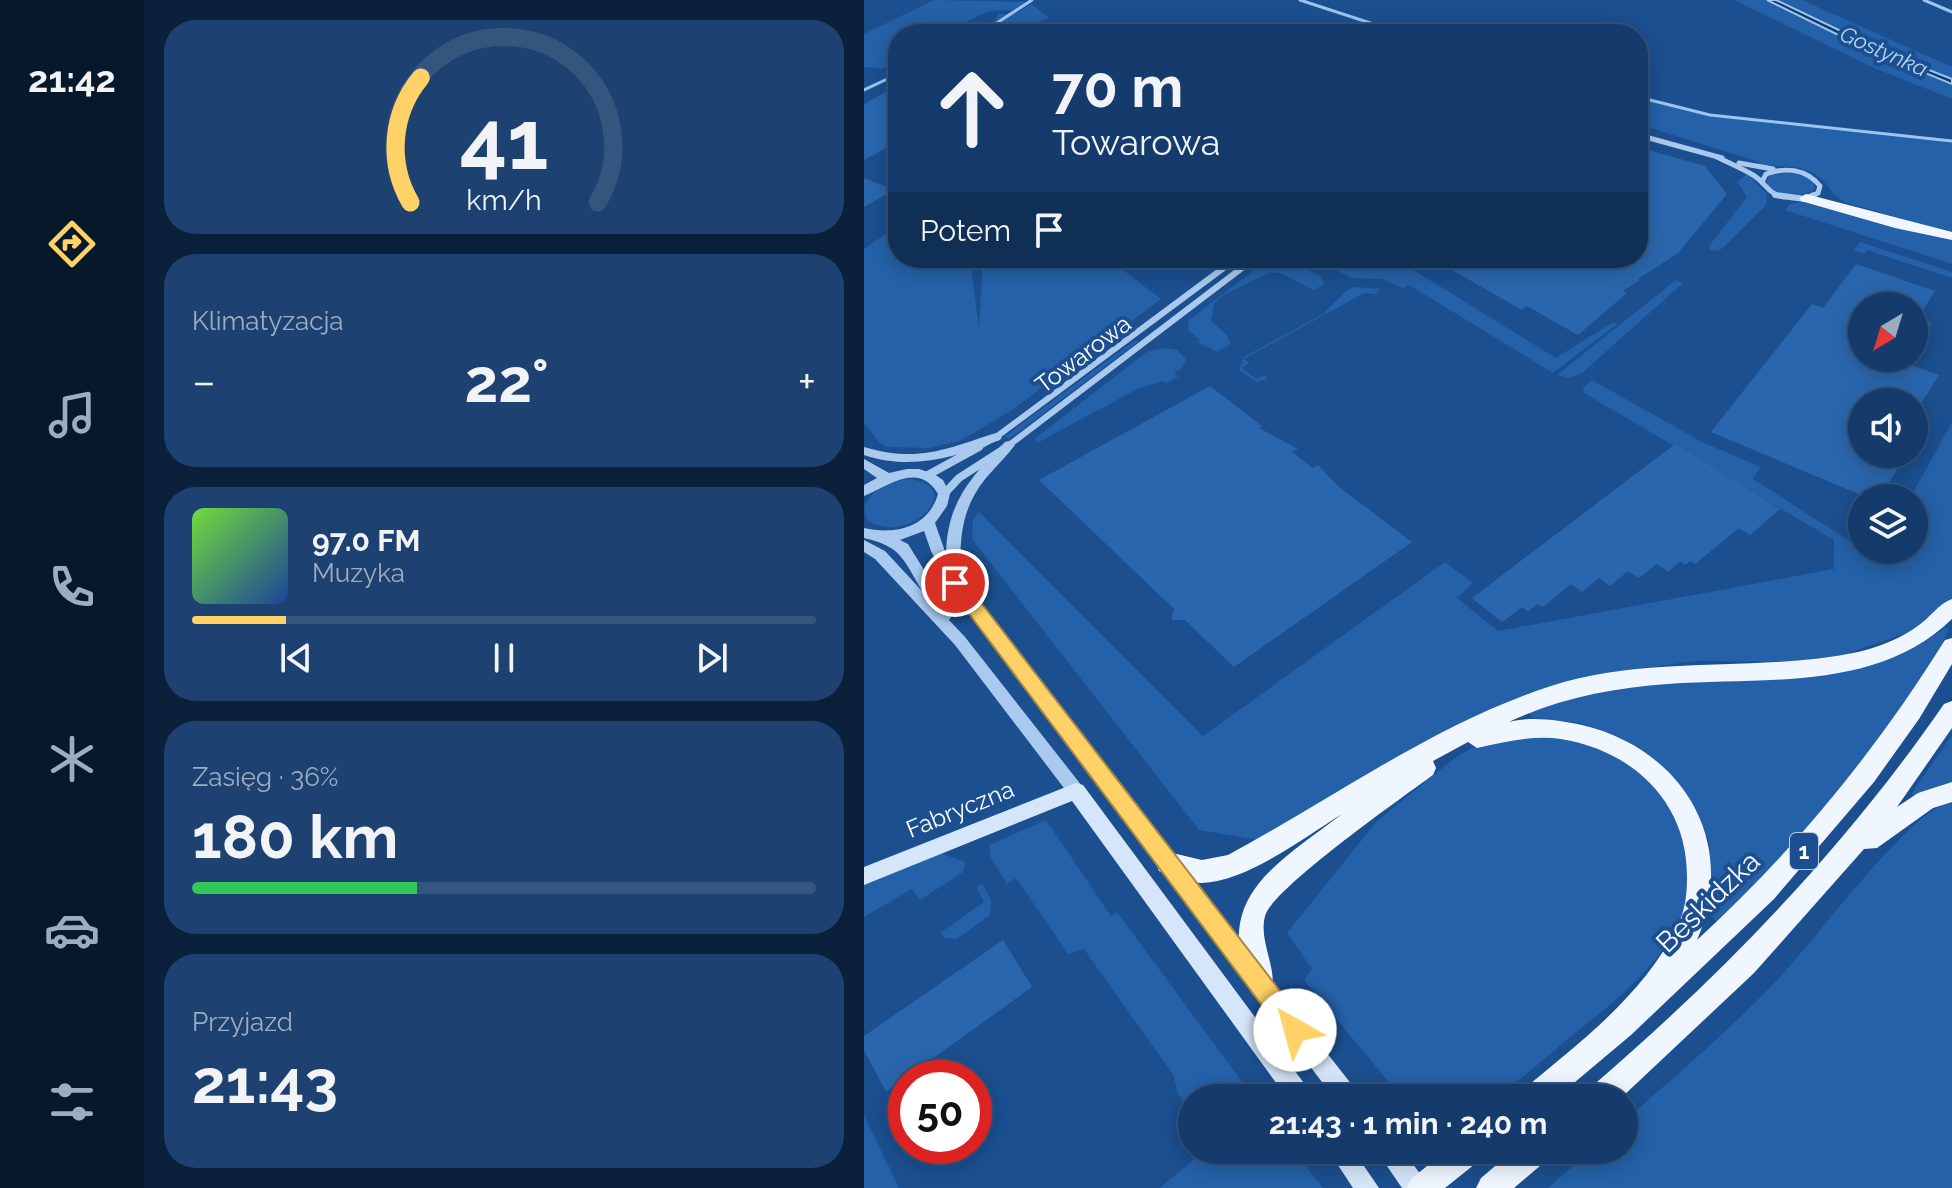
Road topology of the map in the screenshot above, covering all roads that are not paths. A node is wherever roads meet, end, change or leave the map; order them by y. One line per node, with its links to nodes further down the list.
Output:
1 (1648, 138): 2 (street)
2 (1717, 157): 3 (street); 4 (street)
3 (1781, 170): 4 (street); 5 (street)
4 (1762, 182): 5 (street)
5 (1813, 194): 6 (main road)
6 (1952, 236)
7 (1224, 268): 9 (street, Towarowa)
8 (1242, 268): 10 (street, Towarowa)
9 (996, 437): 11 (street); 13 (street, Towarowa)
10 (1009, 445): 16 (street, Towarowa); 21 (street)
11 (864, 451)
12 (864, 463): 14 (street)
13 (926, 476): 14 (street); 16 (street)
14 (887, 478): 15 (street)
15 (864, 491)
16 (944, 494): 17 (street)
17 (928, 522): 19 (street); 21 (street)
18 (864, 533): 19 (street)
19 (887, 537): 23 (street)
20 (864, 545): 23 (street)
21 (955, 583): 29 (street)
22 (1952, 607): 29 (main road)
23 (960, 641): 26 (street)
24 (1952, 646): 32 (main road, Beskidzka / 1)
25 (1952, 710): 28 (main road, 1)
26 (1076, 791): 30 (main road, Fabryczna); 33 (main road)
27 (1952, 792): 28 (main road)
28 (1840, 862): 36 (main road, 1)
29 (1168, 863): 31 (street)
30 (864, 876)
31 (1261, 985): 32 (main road); 34 (main road)
32 (1622, 1026): 35 (main road, Beskidzka / 1)
33 (1291, 1084)
34 (1337, 1084)
35 (1552, 1084)
36 (1615, 1084)
37 (1349, 1164): 41 (main road)
38 (1399, 1164): 42 (main road)
39 (1452, 1164): 42 (main road)
40 (1520, 1164): 43 (main road)
41 (1367, 1188)
42 (1420, 1188)
43 (1491, 1188)

